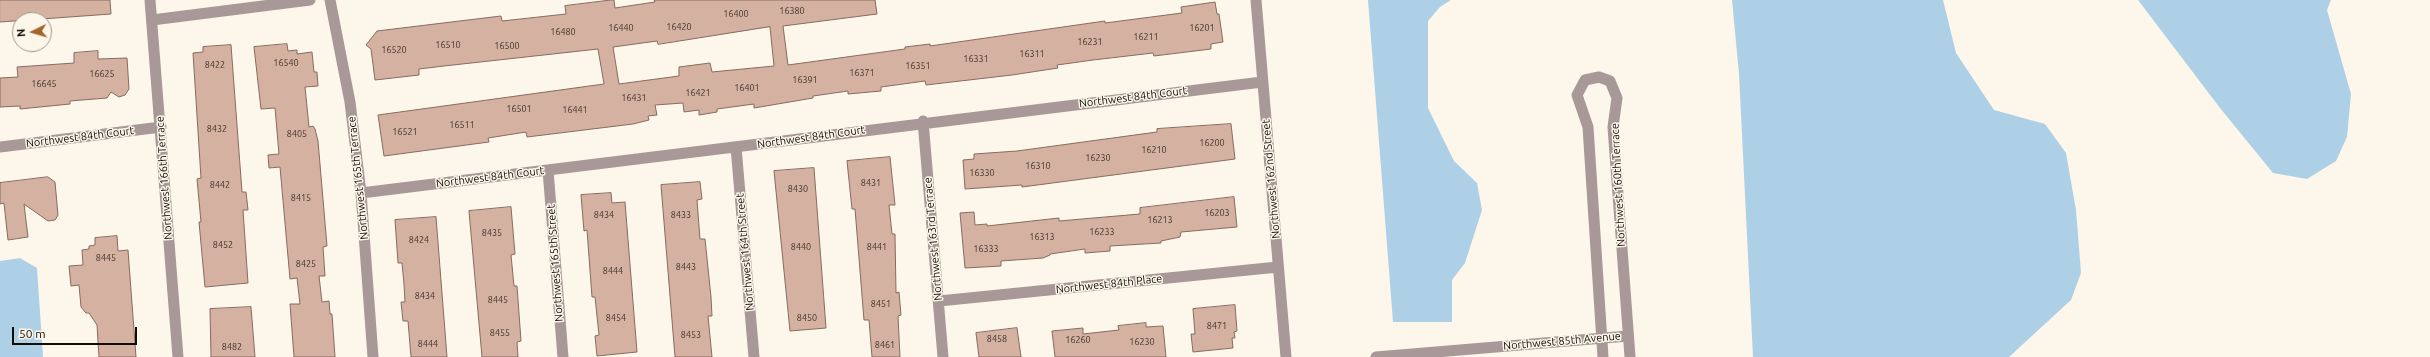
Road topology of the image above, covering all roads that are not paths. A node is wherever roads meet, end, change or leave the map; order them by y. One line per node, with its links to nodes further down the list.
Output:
1 (150, 0): 5 (street, Northwest 166th Terrace)
2 (310, 0): 5 (street)
3 (330, 0): 12 (street, Northwest 165th Terrace)
4 (1256, 0): 6 (street, Northwest 162nd Street)
5 (152, 20): 8 (street, Northwest 166th Terrace)
6 (1262, 82): 7 (street, Northwest 84th Court); 13 (street, Northwest 162nd Street)
7 (923, 121): 10 (street, Northwest 84th Court); 14 (street, Northwest 163rd Terrace)
8 (160, 127): 9 (street, Northwest 84th Court); 17 (street, Northwest 166th Terrace)
9 (0, 147)
10 (736, 147): 11 (street, Northwest 84th Court); 20 (street, Northwest 164th Street)
11 (548, 170): 12 (street, Northwest 84th Court); 19 (street, Northwest 165th Street)
12 (361, 193): 18 (street, Northwest 165th Terrace)
13 (1278, 267): 14 (street, Northwest 84th Place); 22 (street, Northwest 162nd Street)
14 (939, 301): 21 (street, Northwest 163rd Terrace)
15 (1628, 336): 16 (street, Northwest 85th Avenue); 16 (street, Northwest 160th Terrace); 25 (street, Northwest 160th Terrace)
16 (1602, 338): 23 (street, Northwest 85th Avenue); 24 (street, Northwest 160th Terrace)
17 (178, 357)
18 (372, 357)
19 (562, 357)
20 (754, 357)
21 (944, 357)
22 (1286, 357)
23 (1376, 357)
24 (1604, 357)
25 (1630, 357)

